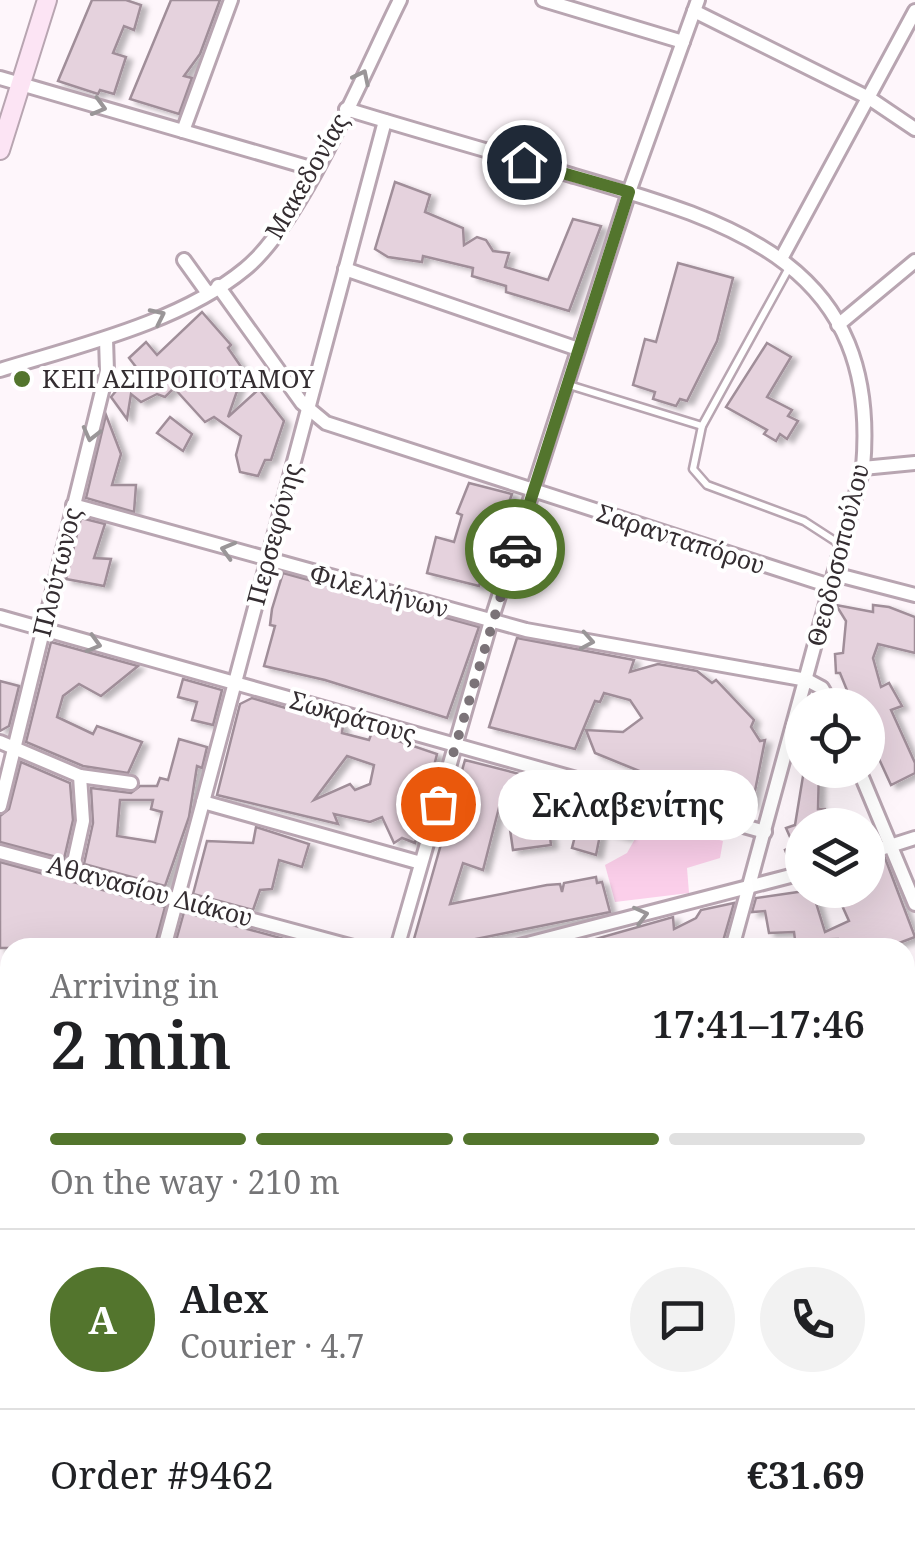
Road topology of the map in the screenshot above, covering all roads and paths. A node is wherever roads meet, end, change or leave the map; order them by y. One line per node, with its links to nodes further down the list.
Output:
1 (47, 0): 9 (main road)
2 (231, 0): 14 (street)
3 (400, 0): 11 (street, Μακεδονίας, one-way to 3)
4 (543, 0): 7 (street)
5 (696, 5): 7 (street); 10 (street)
6 (915, 11): 10 (street)
7 (683, 42): 17 (street)
8 (0, 78): 9 (street)
9 (20, 84): 14 (street, one-way to 14); 15 (main road)
10 (868, 98): 13 (street); 19 (street)
11 (346, 109): 12 (street, Θεοδοσοπούλου); 16 (street, Μακεδονίας)
12 (384, 121): 17 (street, Θεοδοσοπούλου); 21 (street, Περσεφόνης)
13 (915, 129)
14 (182, 131): 16 (street)
15 (0, 150)
16 (314, 170): 22 (street, Μακεδονίας)
17 (629, 192): 19 (street, Θεοδοσοπούλου); 25 (street)
18 (184, 260): 22 (street)
19 (786, 261): 23 (street, Θεοδοσοπούλου); 29 (lane)
20 (915, 262): 23 (street)
21 (345, 268): 25 (street); 28 (street, Περσεφόνης)
22 (212, 289): 24 (street, Μακεδονίας, one-way to 22); 28 (street)
23 (838, 326): 31 (street, Θεοδοσοπούλου)
24 (106, 339): 26 (street, Μακεδονίας); 33 (street, Πλούτωνος, one-way to 33)
25 (578, 350): 27 (street)
26 (0, 370)
27 (567, 384): 29 (lane); 32 (street)
28 (308, 410): 32 (street, Σαρανταπόρου); 35 (street, Περσεφόνης)
29 (702, 426): 34 (lane)
30 (915, 464): 31 (street)
31 (863, 468): 34 (street, Θεοδοσοπούλου)
32 (534, 492): 36 (street, Σαρανταπόρου); 39 (street)
33 (74, 505): 35 (street, Φιλελλήνων, one-way to 33); 40 (street, Πλούτωνος)
34 (841, 545): 36 (street, Θεοδοσοπούλου)
35 (267, 561): 39 (street, Φιλελλήνων); 42 (street, Περσεφόνης)
36 (832, 580): 37 (street, Σαρανταπόρου); 41 (street, Θεοδοσοπούλου)
37 (915, 596)
38 (0, 617): 40 (street, Σωκράτους)
39 (492, 621): 41 (street, Φιλελλήνων, one-way to 41); 45 (street)
40 (43, 629): 42 (street, Σωκράτους, one-way to 42); 46 (street, Πλούτωνος)
41 (806, 680): 43 (street); 52 (street, Θεοδοσοπούλου)
42 (234, 683): 45 (street, Σωκράτους); 50 (street, Περσεφόνης)
43 (822, 688)
44 (0, 742): 46 (street)
45 (455, 746): 52 (street, Σωκράτους); 57 (street)
46 (14, 750): 47 (street); 51 (street, Πλούτωνος)
47 (80, 776): 48 (street); 58 (street)
48 (131, 783)
49 (866, 788): 54 (street)
50 (203, 802): 57 (street); 62 (street, Περσεφόνης)
51 (0, 806)
52 (765, 832): 61 (street, Θεοδοσοπούλου)
53 (915, 838): 54 (street)
54 (890, 846): 55 (street); 60 (street)
55 (885, 848)
56 (0, 852): 58 (street, Αθανασίου Διάκου)
57 (421, 862): 66 (street)
58 (72, 871): 62 (street, Αθανασίου Διάκου)
59 (785, 878): 61 (street)
60 (910, 879): 63 (street)
61 (750, 888): 67 (street, one-way to 61); 68 (street, Θεοδοσοπούλου)
62 (177, 898): 64 (street, Περσεφόνης); 65 (street, Αθανασίου Διάκου)
63 (915, 904)
64 (167, 938)
65 (322, 938)
66 (400, 938)
67 (552, 938)
68 (735, 938)

